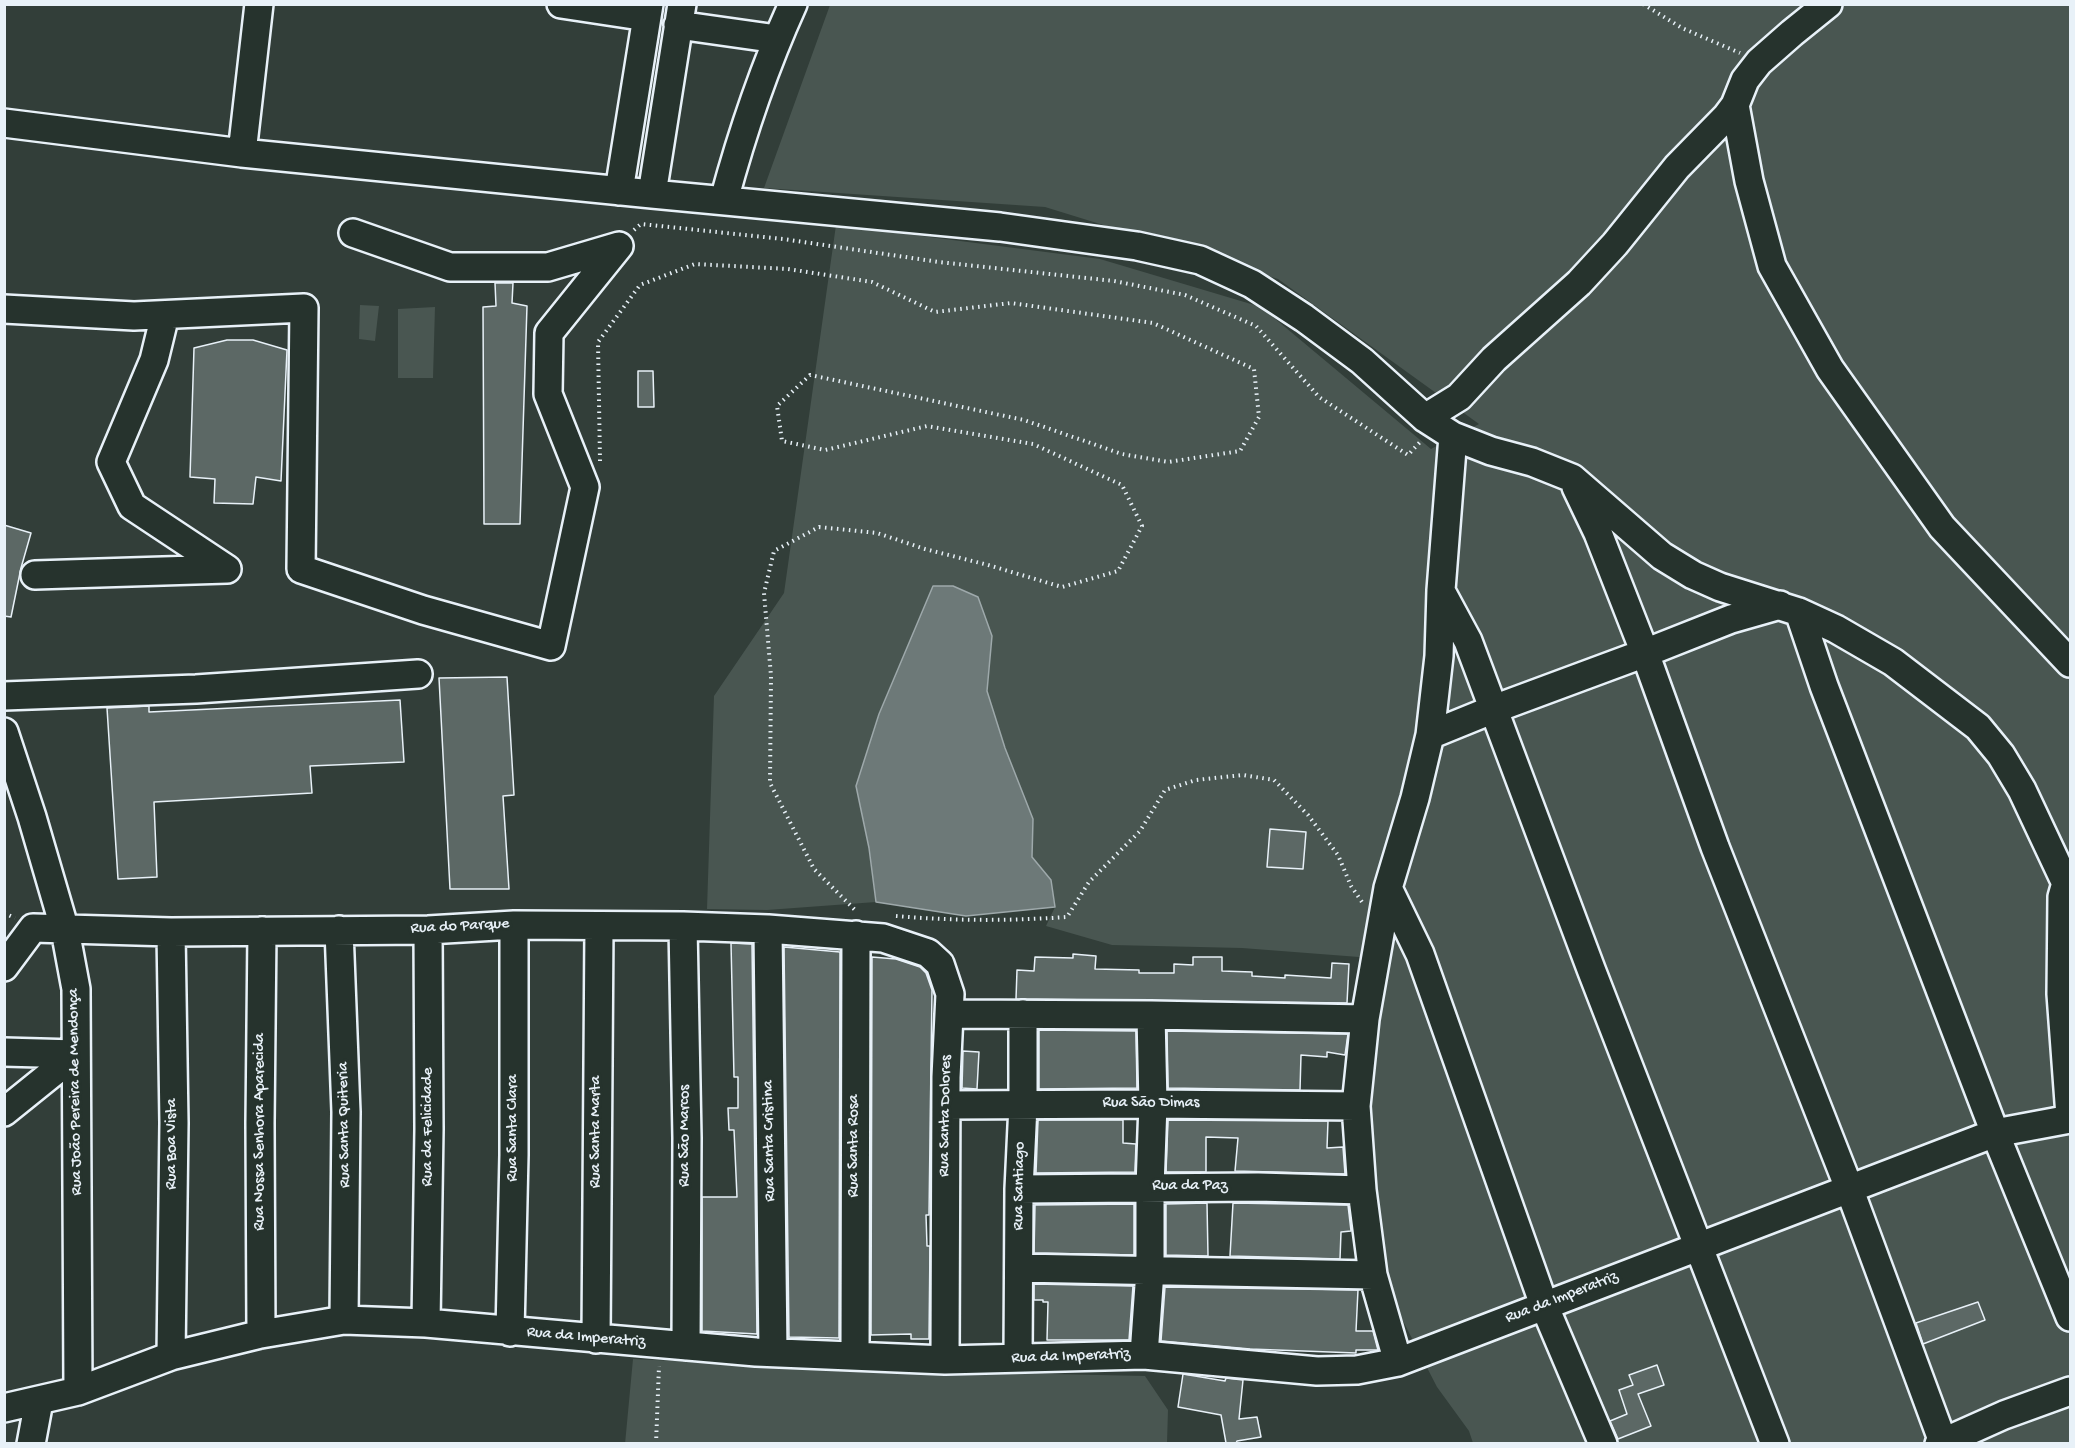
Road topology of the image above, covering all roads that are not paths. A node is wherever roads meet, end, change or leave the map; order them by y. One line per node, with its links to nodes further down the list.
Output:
1 (259, 4): 10 (street)
2 (561, 4): 5 (street)
3 (793, 4): 7 (street)
4 (1828, 4): 8 (street)
5 (648, 11): 11 (street)
6 (680, 15): 7 (street); 12 (street)
7 (777, 39): 13 (street)
8 (1735, 105): 17 (street); 23 (street)
9 (4, 123): 10 (street)
10 (242, 153): 11 (street)
11 (619, 191): 12 (street)
12 (652, 194): 13 (street)
13 (724, 200): 17 (street)
14 (353, 233): 16 (street)
15 (4, 309): 16 (street)
16 (165, 315): 19 (street)
17 (1438, 426): 18 (street); 20 (street)
18 (1572, 478): 21 (street); 22 (street)
19 (35, 575)
20 (1441, 590): 26 (street); 28 (street)
21 (1789, 608): 22 (street); 30 (street); 55 (street)
22 (1645, 653): 26 (street); 57 (street)
23 (2070, 663)
24 (418, 674): 25 (street)
25 (4, 696)
26 (1494, 709): 28 (street); 60 (street)
27 (4, 732): 29 (street, Rua João Pereira de Mendonça)
28 (1430, 735): 31 (street)
29 (9, 776): 36 (street, Rua João Pereira de Mendonça)
30 (2068, 887): 54 (street)
31 (1388, 888): 46 (street); 64 (street)
32 (514, 925): 33 (street, Rua do Parque); 39 (street, Rua do Parque); 68 (street, Rua Santa Clara)
33 (598, 926): 34 (street, Rua do Parque); 70 (street, Rua Santa Marta)
34 (683, 926): 35 (street, Rua do Parque); 71 (street, Rua São Marcos)
35 (768, 929): 41 (street, Rua do Parque); 72 (street, Rua Santa Cristina)
36 (65, 930): 40 (street, Rua do Parque); 42 (street); 48 (street, Rua João Pereira de Mendonça)
37 (262, 930): 38 (street, Rua do Parque); 40 (street, Rua do Parque); 69 (street, Rua Nossa Senhora Aparecida)
38 (339, 930): 39 (street, Rua do Parque); 66 (street, Rua Santa Quiteria)
39 (428, 930): 67 (street, Rua da Felicidade)
40 (171, 932): 74 (street, Rua Boa Vista)
41 (855, 935): 43 (street, Rua Santa Dolores); 75 (street, Rua Santa Rosa)
42 (4, 967)
43 (949, 1014): 44 (street); 50 (street, Rua Santa Dolores)
44 (1023, 1014): 45 (street); 51 (street, Rua Santiago)
45 (1151, 1015): 46 (street); 49 (street)
46 (1365, 1019): 52 (street)
47 (4, 1052): 48 (street)
48 (76, 1054): 53 (street); 79 (street, Rua João Pereira de Mendonça)
49 (1153, 1104): 51 (street, Rua São Dimas); 52 (street, Rua São Dimas); 56 (street)
50 (946, 1105): 51 (street, Rua São Dimas); 77 (street, Rua Santa Dolores)
51 (1023, 1105): 58 (street, Rua Santiago)
52 (1356, 1106): 59 (street)
53 (4, 1112)
54 (2070, 1118): 55 (street, Rua da Imperatriz)
55 (1995, 1133): 57 (street, Rua da Imperatriz); 65 (street)
56 (1150, 1187): 58 (street, Rua da Paz); 59 (street, Rua da Paz); 62 (street)
57 (1849, 1188): 60 (street, Rua da Imperatriz); 86 (street)
58 (1019, 1189): 61 (street, Rua Santiago)
59 (1362, 1190): 63 (street)
60 (1698, 1246): 64 (street, Rua da Imperatriz); 85 (street)
61 (1019, 1268): 62 (street); 76 (street, Rua Santiago)
62 (1150, 1271): 63 (street); 73 (street)
63 (1373, 1275): 78 (street)
64 (1544, 1305): 78 (street, Rua da Imperatriz); 84 (street)
65 (2070, 1317)
66 (344, 1320): 67 (street, Rua da Imperatriz); 69 (street, Rua da Imperatriz)
67 (426, 1323): 68 (street, Rua da Imperatriz)
68 (510, 1332): 70 (street, Rua da Imperatriz)
69 (261, 1334): 74 (street, Rua da Imperatriz)
70 (596, 1339): 71 (street, Rua da Imperatriz)
71 (686, 1346): 72 (street, Rua da Imperatriz)
72 (772, 1352): 75 (street, Rua da Imperatriz)
73 (1144, 1355): 76 (street, Rua da Imperatriz); 78 (street, Rua da Imperatriz)
74 (171, 1356): 79 (street, Rua da Imperatriz)
75 (855, 1356): 77 (street, Rua da Imperatriz)
76 (1018, 1358): 77 (street, Rua da Imperatriz)
77 (945, 1360)
78 (1398, 1362)
79 (78, 1391): 81 (street, Rua da Imperatriz)
80 (2070, 1391): 86 (street)
81 (39, 1401): 82 (street, Rua da Imperatriz); 83 (street)
82 (4, 1408)
83 (31, 1443)
84 (1604, 1443)
85 (1775, 1443)
86 (1941, 1443)

